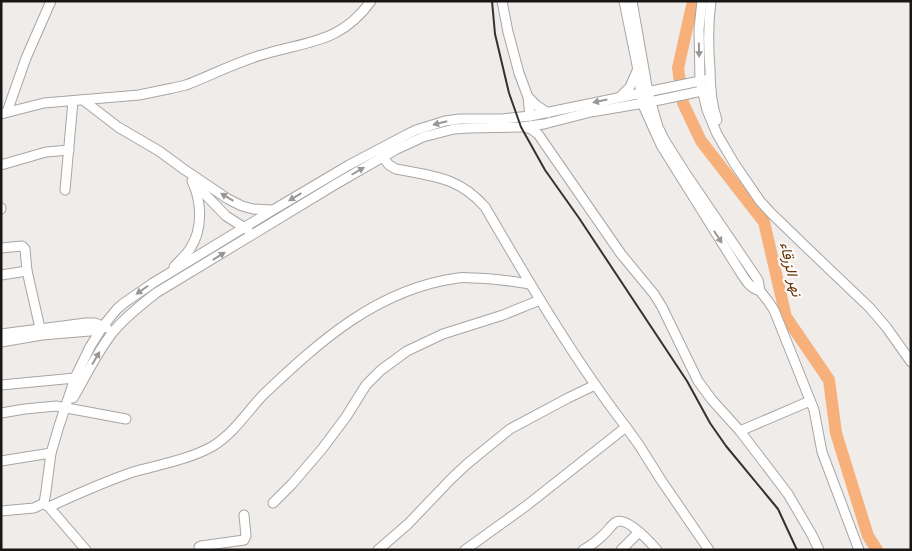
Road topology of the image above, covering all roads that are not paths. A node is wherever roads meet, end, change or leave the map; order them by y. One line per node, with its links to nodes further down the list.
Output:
1 (51, 1): 18 (street)
2 (371, 1): 16 (street)
3 (502, 1): 13 (street)
4 (624, 1): 8 (street)
5 (632, 1): 8 (street)
6 (702, 1): 10 (street, one-way to 10)
7 (711, 1): 9 (street)
8 (641, 71): 12 (street); 14 (street); 15 (street)
9 (710, 79): 10 (street); 11 (street)
10 (700, 81): 11 (street); 12 (street)
11 (706, 90): 12 (street); 46 (street)
12 (663, 93): 15 (street)
13 (528, 97): 19 (street); 20 (street)
14 (620, 97): 15 (street); 19 (street, one-way to 19)
15 (645, 98): 21 (street); 34 (street); 37 (street, one-way to 37)
16 (83, 100): 17 (street); 26 (street)
17 (73, 101): 18 (street); 23 (street)
18 (4, 113)
19 (548, 113): 20 (street)
20 (524, 120): 21 (street); 22 (street); 24 (street)
21 (544, 124): 22 (street)
22 (541, 137): 55 (street)
23 (69, 150): 25 (street); 28 (street)
24 (380, 154): 29 (street, one-way to 29); 31 (street, one-way to 24); 38 (street)
25 (1, 165)
26 (185, 170): 27 (street); 29 (street, one-way to 26)
27 (192, 181): 30 (street); 36 (street)
28 (64, 190)
29 (273, 210): 30 (street)
30 (244, 228): 31 (street); 36 (street)
31 (254, 234): 43 (street, one-way to 31)
32 (1, 248): 33 (street)
33 (28, 270): 35 (street); 42 (street)
34 (754, 273): 37 (street); 39 (street)
35 (1, 274)
36 (167, 275): 41 (street, one-way to 41)
37 (746, 280): 39 (street)
38 (530, 284): 40 (street); 59 (street)
39 (760, 291): 50 (street)
40 (540, 300): 48 (street); 58 (street)
41 (103, 326): 42 (street); 43 (street); 45 (street); 47 (street)
42 (40, 328): 44 (street)
43 (113, 332): 47 (street, one-way to 43)
44 (1, 334)
45 (1, 342)
46 (911, 362)
47 (79, 379): 49 (street); 51 (street)
48 (595, 385): 54 (street); 65 (street)
49 (1, 386)
50 (810, 401): 55 (street); 72 (street)
51 (65, 410): 52 (street); 53 (street); 56 (street)
52 (1, 413)
53 (126, 419)
54 (626, 427): 66 (street); 70 (street)
55 (740, 431): 71 (street)
56 (51, 453): 57 (street); 59 (street)
57 (1, 461)
58 (273, 502)
59 (46, 505): 60 (street); 63 (street)
60 (1, 511)
61 (244, 515): 64 (street)
62 (639, 532): 67 (street); 68 (street); 69 (street)
63 (86, 550)
64 (199, 550)
65 (378, 550)
66 (465, 550)
67 (583, 550)
68 (621, 550)
69 (657, 550)
70 (709, 550)
71 (819, 550)
72 (859, 550)

